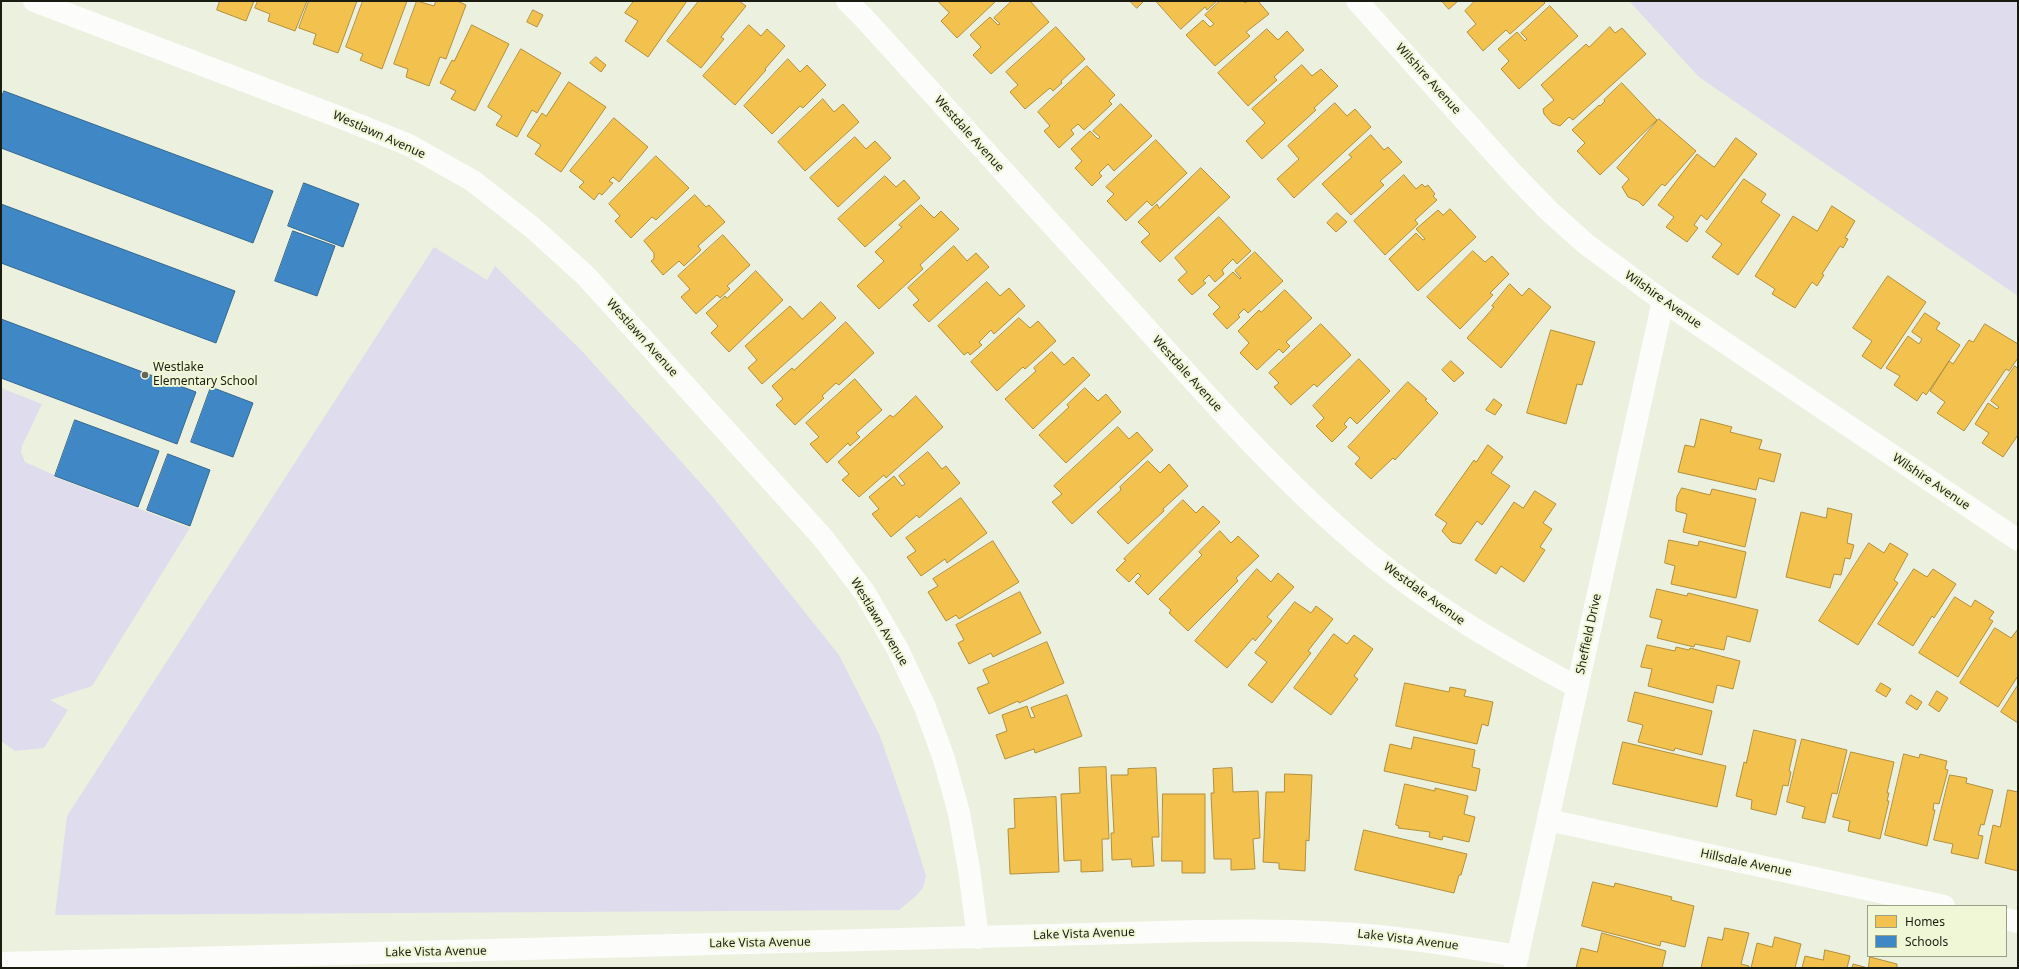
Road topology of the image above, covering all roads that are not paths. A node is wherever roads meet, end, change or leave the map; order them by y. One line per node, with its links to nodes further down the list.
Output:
1 (34, 1): 11 (street, Westlawn Avenue)
2 (847, 1): 6 (street, Westdale Avenue)
3 (1357, 1): 4 (street, Wilshire Avenue)
4 (1663, 300): 5 (street, Wilshire Avenue); 6 (street, Sheffield Drive)
5 (2018, 540)
6 (1577, 687): 7 (street, Sheffield Drive)
7 (1548, 820): 8 (street, Hillsdale Avenue); 12 (street, Sheffield Drive)
8 (1939, 905)
9 (2007, 919): 10 (street)
10 (2018, 922)
11 (978, 938): 12 (street, Lake Vista Avenue); 13 (street, Lake Vista Avenue)
12 (1517, 962)
13 (1, 963)

